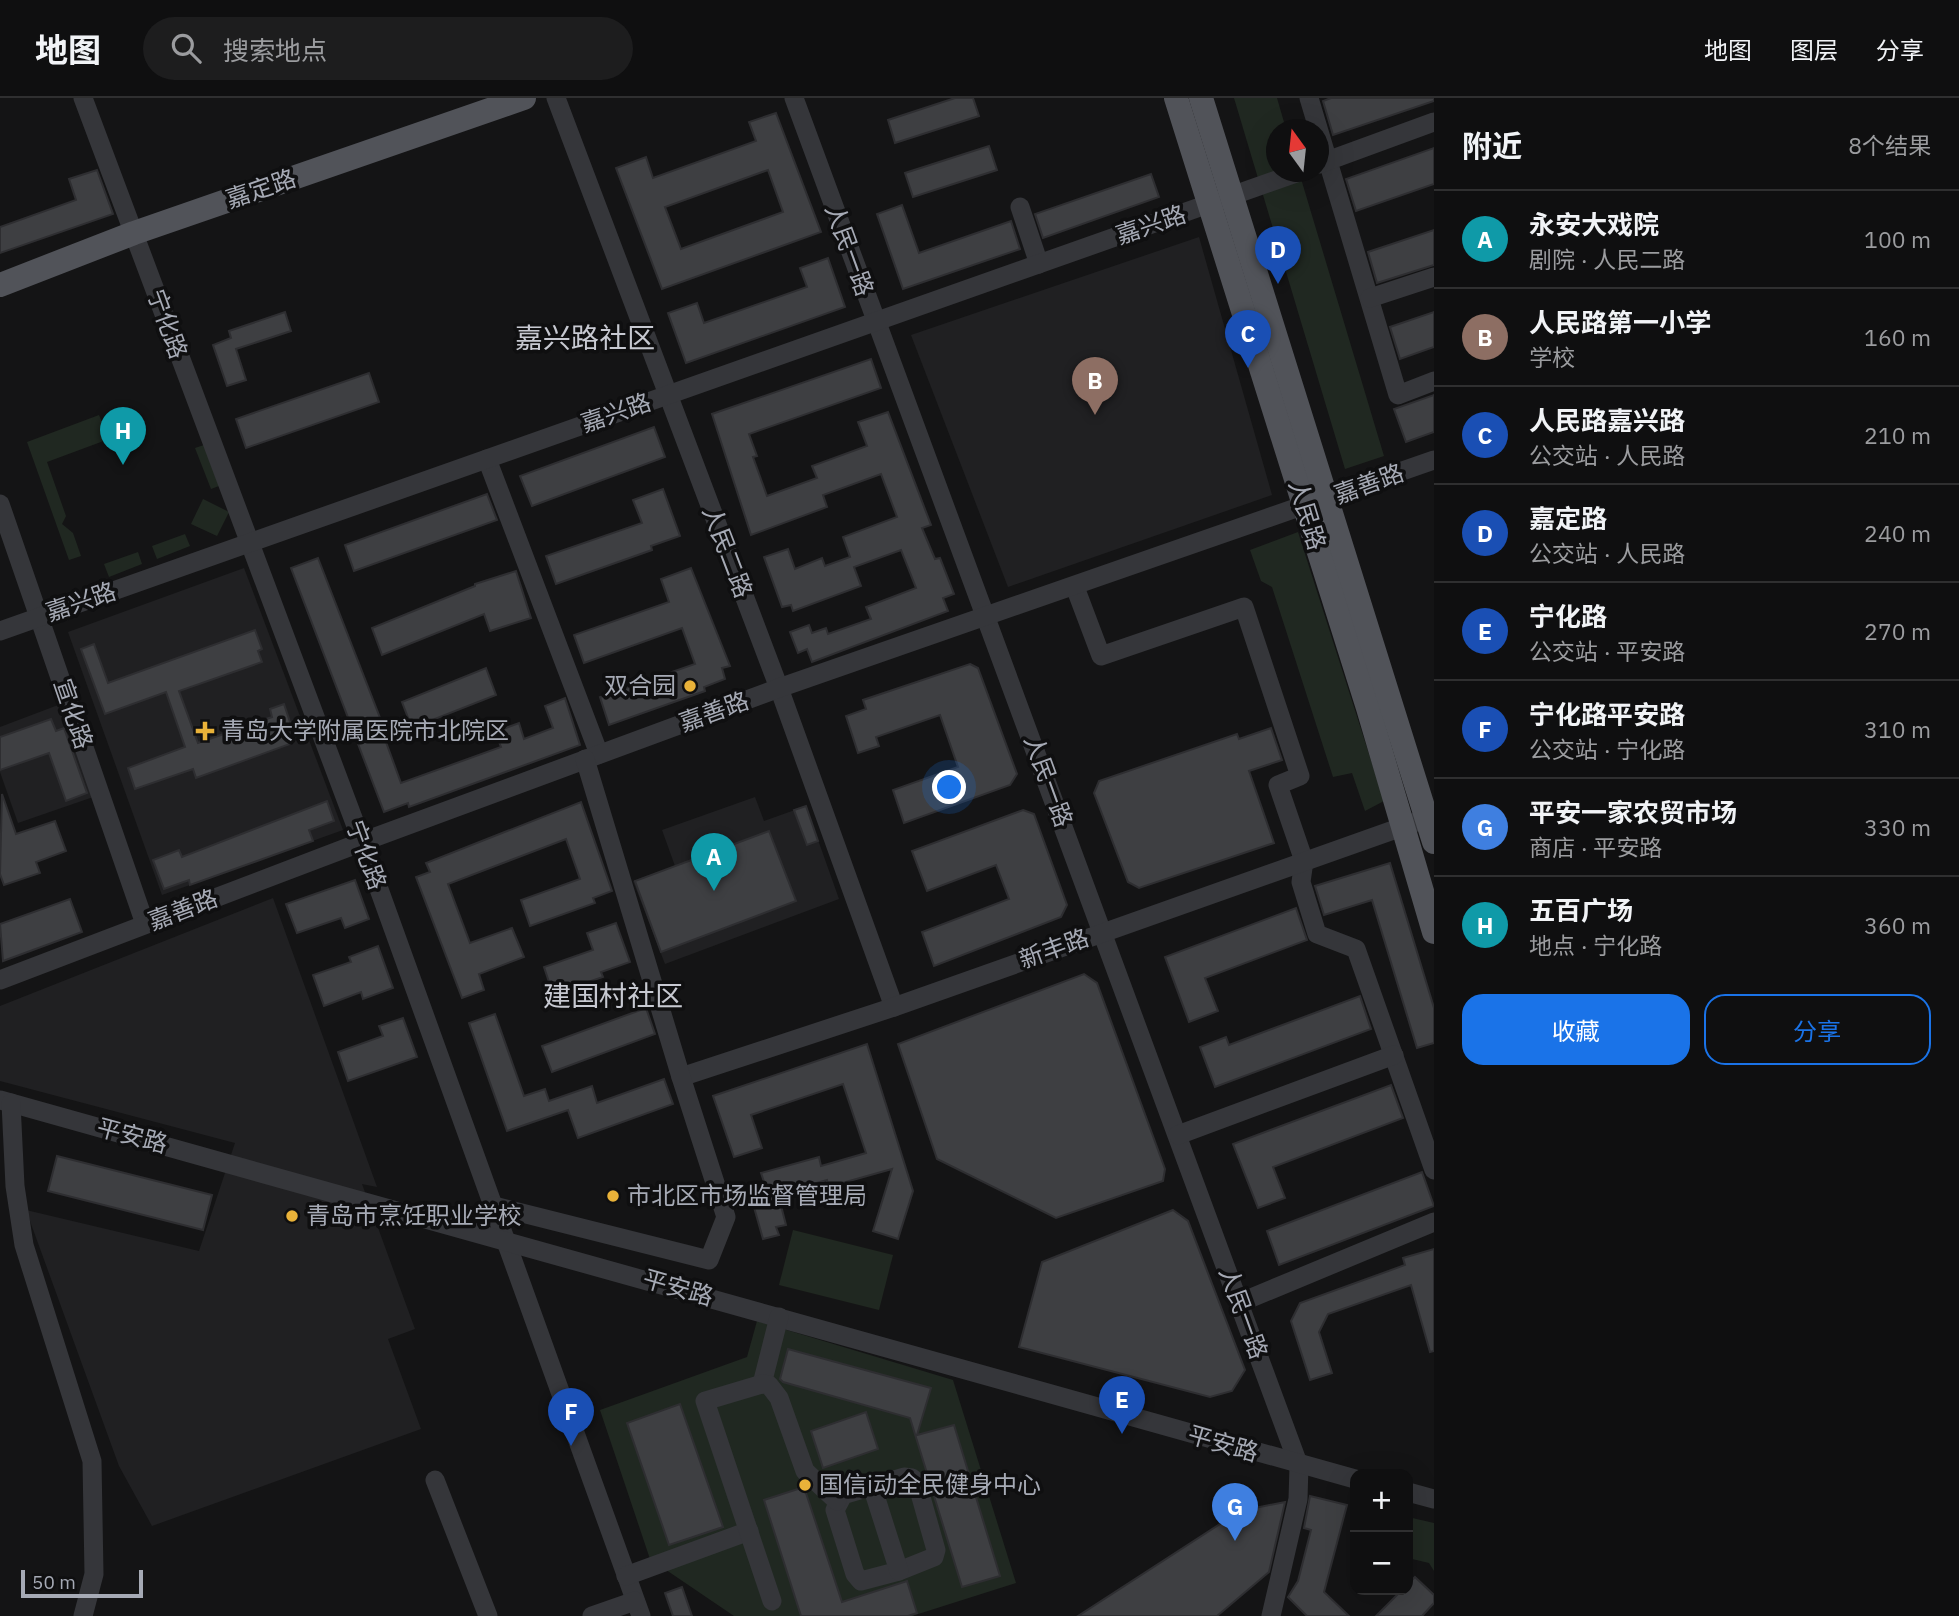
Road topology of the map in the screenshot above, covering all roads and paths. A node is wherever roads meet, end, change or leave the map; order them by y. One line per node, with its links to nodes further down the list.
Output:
1 (83, 98): 16 (street, 宁化路)
2 (524, 98): 16 (main road, 嘉定路)
3 (556, 98): 23 (street, 人民二路)
4 (794, 98): 21 (street, 人民一路)
5 (1176, 98): 14 (main road, 人民路)
6 (1201, 98): 13 (main road, 人民路)
7 (1310, 98): 8 (street)
8 (1315, 119)
9 (1434, 122): 10 (street)
10 (1329, 160)
11 (1329, 177): 20 (street)
12 (1271, 182): 13 (street, 嘉兴路)
13 (1232, 196): 14 (street, 嘉兴路); 26 (main road, 人民路)
14 (1208, 204): 17 (street, 嘉兴路); 28 (main road, 人民路)
15 (1020, 207): 17 (street)
16 (134, 233): 19 (main road, 嘉定路); 29 (street, 宁化路)
17 (1039, 264): 21 (street, 嘉兴路)
18 (1434, 277): 20 (street)
19 (0, 285)
20 (1370, 298): 22 (street)
21 (875, 322): 23 (street, 嘉兴路); 32 (street, 人民一路)
22 (1434, 381)
23 (667, 395): 24 (street, 嘉兴路); 34 (street, 人民二路)
24 (486, 459): 29 (street, 嘉兴路); 35 (street)
25 (1434, 460): 26 (street, 嘉善路)
26 (1328, 499): 28 (street, 嘉善路); 37 (main road, 人民路)
27 (0, 503): 31 (street, 宣化路)
28 (1305, 506): 30 (street, 嘉善路); 36 (main road, 人民路)
29 (248, 543): 31 (street, 嘉兴路); 38 (street, 宁化路)
30 (1075, 587): 32 (street, 嘉善路); 39 (street)
31 (40, 616): 33 (street, 嘉兴路); 40 (street, 宣化路)
32 (988, 618): 34 (street, 嘉善路); 41 (street, 人民一路)
33 (0, 631)
34 (779, 688): 35 (street, 嘉善路); 44 (street, 人民二路)
35 (592, 757): 38 (street, 嘉善路); 46 (street)
36 (1403, 826): 37 (street, 新丰路); 39 (street, 新丰路); 42 (main road, 人民路)
37 (1431, 831)
38 (362, 842): 40 (street, 嘉善路); 50 (street, 宁化路)
39 (1304, 861): 41 (street, 新丰路); 45 (street)
40 (145, 924): 43 (street, 嘉善路)
41 (1104, 931): 44 (street, 新丰路); 48 (street, 人民一路)
42 (1434, 932)
43 (0, 979)
44 (894, 1007): 46 (street, 新丰路)
45 (1394, 1055): 48 (street); 49 (street)
46 (681, 1077): 50 (street)
47 (5, 1101): 52 (street, 平安路); 68 (street)
48 (1178, 1135): 53 (street, 人民一路)
49 (1434, 1170)
50 (494, 1206): 52 (street, 宁化路)
51 (1434, 1222): 53 (street)
52 (505, 1239): 54 (street, 平安路); 65 (street, 宁化路)
53 (1239, 1303): 56 (street, 人民一路)
54 (779, 1317): 55 (street); 56 (street, 平安路)
55 (762, 1384): 62 (street); 63 (street)
56 (1299, 1466): 57 (street, 平安路); 71 (street)
57 (1350, 1478)
58 (435, 1480): 69 (street)
59 (872, 1486): 62 (street); 64 (street); 64 (street)
60 (1413, 1493): 61 (street)
61 (1434, 1499)
62 (837, 1501): 64 (street)
63 (749, 1531): 65 (street); 66 (street)
64 (899, 1571)
65 (626, 1576): 67 (street, 宁化路)
66 (772, 1601)
67 (638, 1608): 70 (street)
68 (83, 1616)
69 (488, 1616)
70 (592, 1616)
71 (1271, 1616)

